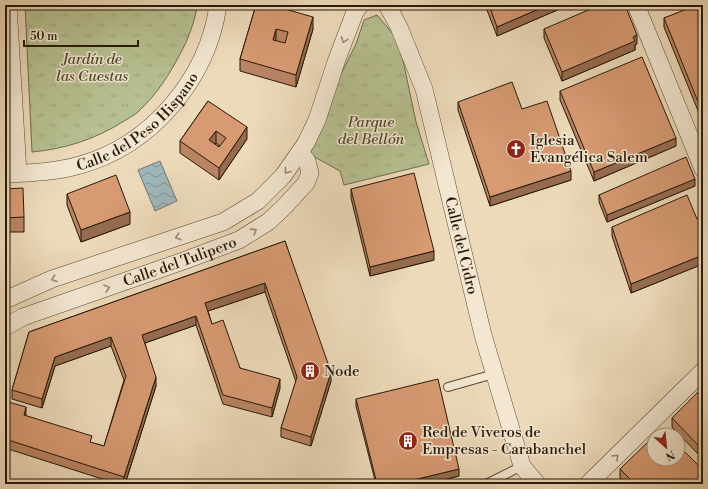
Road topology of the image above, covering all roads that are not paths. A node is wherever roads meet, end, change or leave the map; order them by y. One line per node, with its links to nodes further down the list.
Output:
1 (8, 5): 8 (street)
2 (218, 5): 8 (street, Calle del Peso Hispano)
3 (360, 5): 6 (street, Calle del Tulipero, one-way to 6)
4 (387, 5): 12 (street, Calle del Cidro)
5 (636, 5): 7 (street)
6 (300, 152): 9 (street, Calle del Tulipero, one-way to 9); 10 (street, Calle del Tulipero, one-way to 6)
7 (703, 169)
8 (11, 174)
9 (5, 300)
10 (5, 326)
11 (703, 371): 17 (street, one-way to 11)
12 (494, 374): 13 (lane); 14 (street, Calle del Cidro)
13 (448, 387)
14 (522, 466): 15 (lane); 16 (street, Calle del Cidro)
15 (486, 484)
16 (537, 484)
17 (588, 484)

